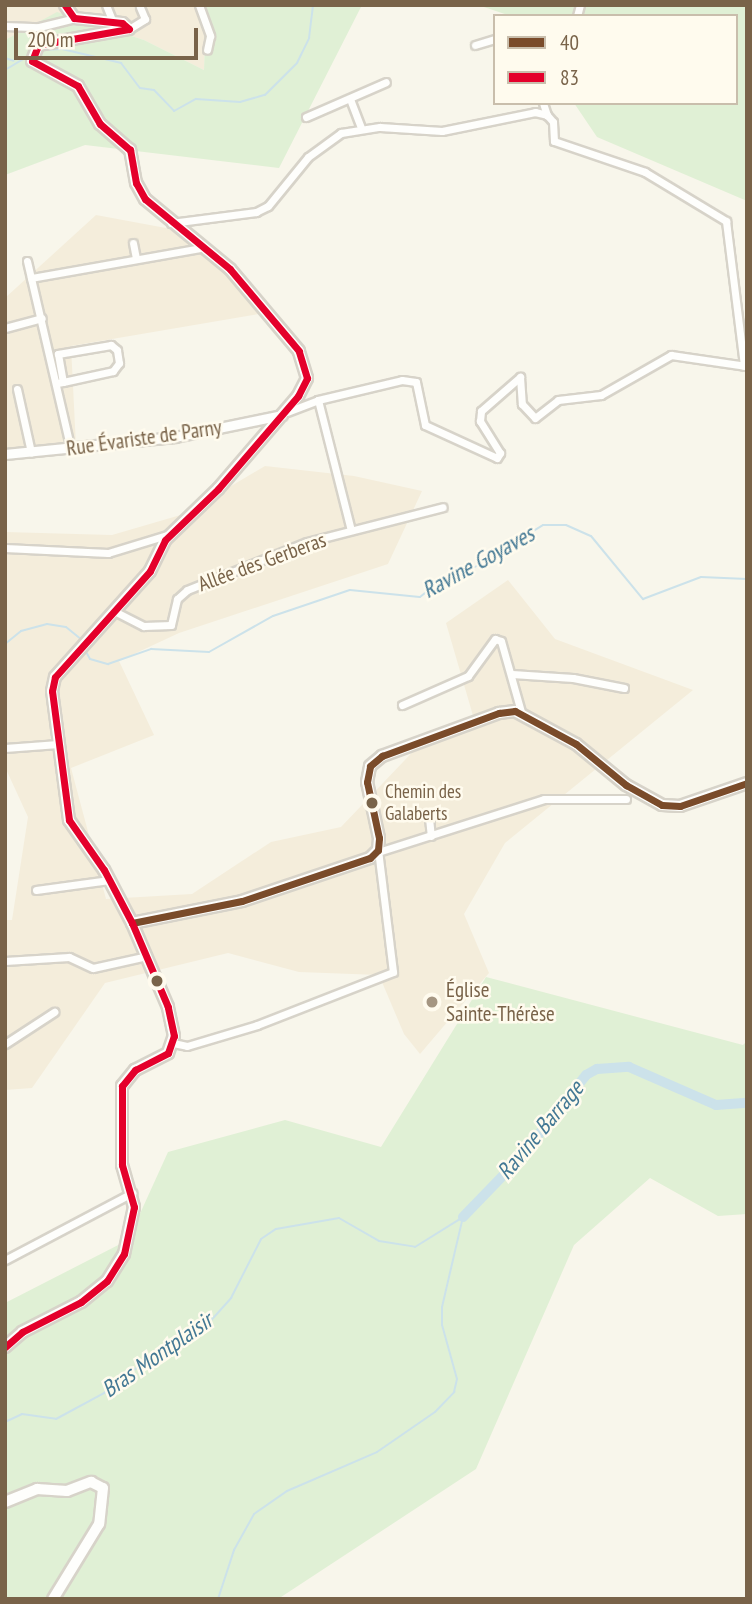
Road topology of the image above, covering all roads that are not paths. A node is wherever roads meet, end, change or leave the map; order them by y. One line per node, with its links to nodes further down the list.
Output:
1 (65, 5): 5 (main road)
2 (106, 5): 6 (street)
3 (199, 5): 11 (street)
4 (141, 7): 8 (street)
5 (74, 18): 6 (main road); 7 (street)
6 (113, 22): 8 (main road)
7 (5, 26)
8 (128, 29): 18 (main road)
9 (493, 40): 10 (street)
10 (475, 45)
11 (207, 50)
12 (386, 82): 13 (street)
13 (351, 99): 16 (street); 17 (street)
14 (544, 105): 15 (street)
15 (547, 115): 17 (street); 26 (street)
16 (306, 117)
17 (361, 128): 18 (street)
18 (168, 223): 20 (main road)
19 (133, 243): 21 (street)
20 (202, 248): 21 (street); 30 (main road)
21 (136, 259): 23 (street)
22 (27, 261): 23 (street)
23 (31, 278): 24 (street)
24 (42, 318): 25 (street); 27 (street)
25 (5, 328)
26 (745, 366): 29 (street)
27 (60, 383): 27 (street); 31 (street)
28 (17, 389): 32 (street)
29 (317, 400): 30 (street); 35 (street, Allée des Gerberas)
30 (282, 415): 31 (street, Rue Évariste de Parny); 36 (main road)
31 (72, 450): 32 (street, Rue Évariste de Parny)
32 (31, 452): 33 (street, Rue Évariste de Parny)
33 (5, 454)
34 (443, 507): 35 (street, Allée des Gerberas)
35 (351, 530): 38 (street, Allée des Gerberas)
36 (170, 534): 37 (street); 38 (main road)
37 (5, 548)
38 (116, 612): 43 (main road)
39 (512, 674): 40 (street); 41 (street); 42 (street)
40 (624, 688)
41 (402, 705)
42 (522, 715): 45 (main road); 49 (main road)
43 (58, 744): 44 (street); 50 (main road)
44 (5, 748)
45 (747, 783)
46 (626, 799): 48 (street)
47 (429, 818): 48 (street)
48 (431, 836): 49 (street)
49 (378, 851): 52 (main road); 56 (street)
50 (109, 880): 51 (street); 52 (main road)
51 (36, 890)
52 (132, 923): 53 (main road)
53 (147, 956): 54 (street); 56 (main road)
54 (5, 961)
55 (54, 1012): 57 (street)
56 (173, 1043): 58 (main road)
57 (5, 1044)
58 (132, 1193): 59 (street); 60 (main road)
59 (5, 1260)
60 (5, 1347)
61 (5, 1502): 62 (main road)
62 (53, 1599)

